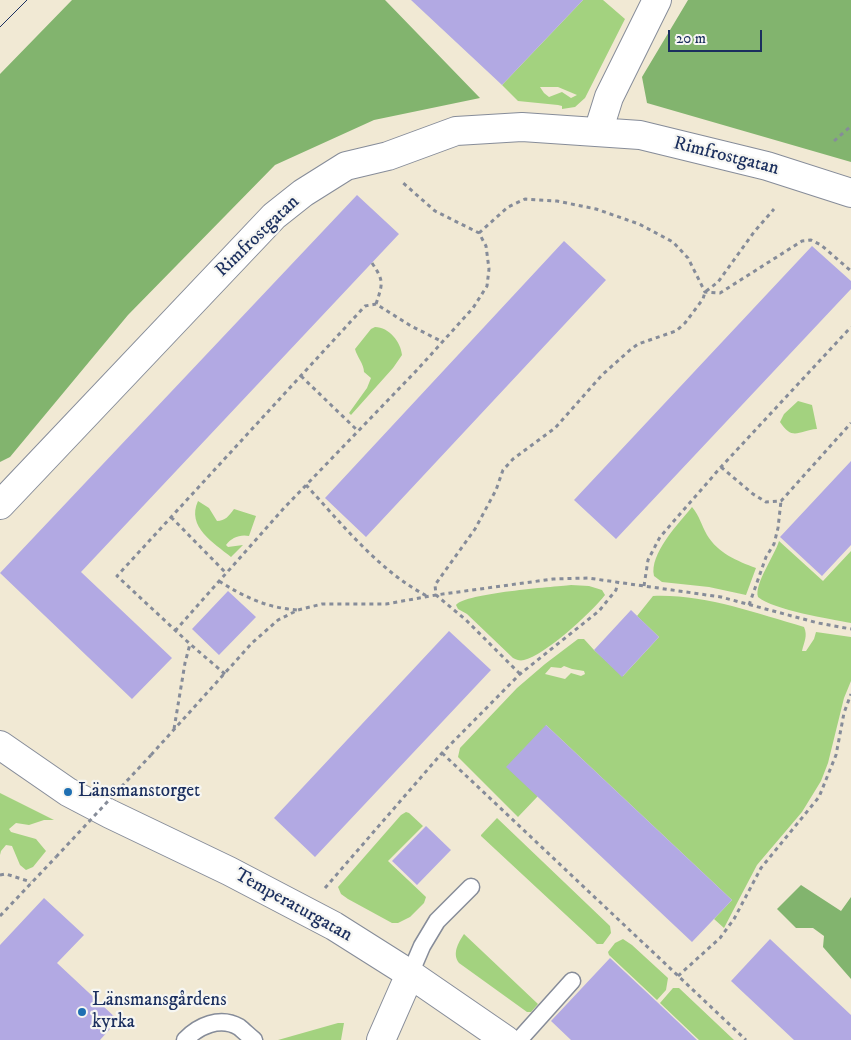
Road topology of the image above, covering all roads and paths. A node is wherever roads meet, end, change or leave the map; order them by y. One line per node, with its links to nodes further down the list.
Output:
1 (657, 0): 3 (street)
2 (851, 126): 4 (path)
3 (598, 132): 5 (street, Rimfrostgatan); 6 (street, Rimfrostgatan)
4 (834, 141)
5 (388, 156): 8 (path); 21 (street, Rimfrostgatan)
6 (851, 192)
7 (774, 209): 11 (path)
8 (479, 233): 11 (path); 14 (path)
9 (372, 263): 12 (path)
10 (851, 271): 11 (path)
11 (705, 292): 27 (path)
12 (376, 304): 14 (path); 15 (path)
13 (851, 327): 18 (path)
14 (441, 341): 17 (path)
15 (301, 376): 17 (path); 22 (path)
16 (851, 423): 20 (path)
17 (358, 431): 19 (path)
18 (721, 467): 20 (path); 26 (path)
19 (306, 485): 23 (path); 28 (path)
20 (781, 501): 29 (path)
21 (0, 505)
22 (171, 517): 23 (path); 32 (path)
23 (226, 572): 24 (path)
24 (219, 581): 30 (path); 32 (path)
25 (618, 581): 26 (path); 27 (path); 35 (path)
26 (644, 586): 29 (path)
27 (436, 595): 28 (path); 35 (path)
28 (428, 596): 30 (path)
29 (749, 604): 31 (path)
30 (298, 610): 34 (path)
31 (851, 629)
32 (176, 630): 33 (path)
33 (190, 644): 34 (path); 37 (path)
34 (225, 674): 37 (path)
35 (520, 674): 39 (path)
36 (851, 694): 48 (path)
37 (174, 731): 43 (path, bridge)
38 (0, 745): 41 (street, Temperaturgatan)
39 (442, 753): 45 (path); 48 (path)
40 (0, 770): 41 (street, Temperaturgatan)
41 (68, 792): 45 (street, Temperaturgatan)
42 (0, 875): 43 (path)
43 (31, 882): 46 (path)
44 (471, 886): 47 (lane)
45 (308, 911): 47 (street, Temperaturgatan)
46 (0, 916)
47 (410, 974): 52 (street); 53 (street, Temperaturgatan)
48 (678, 976): 55 (path)
49 (572, 981): 54 (lane)
50 (185, 1040): 51 (lane)
51 (254, 1040)
52 (381, 1040)
53 (506, 1040)
54 (519, 1040)
55 (746, 1040)

